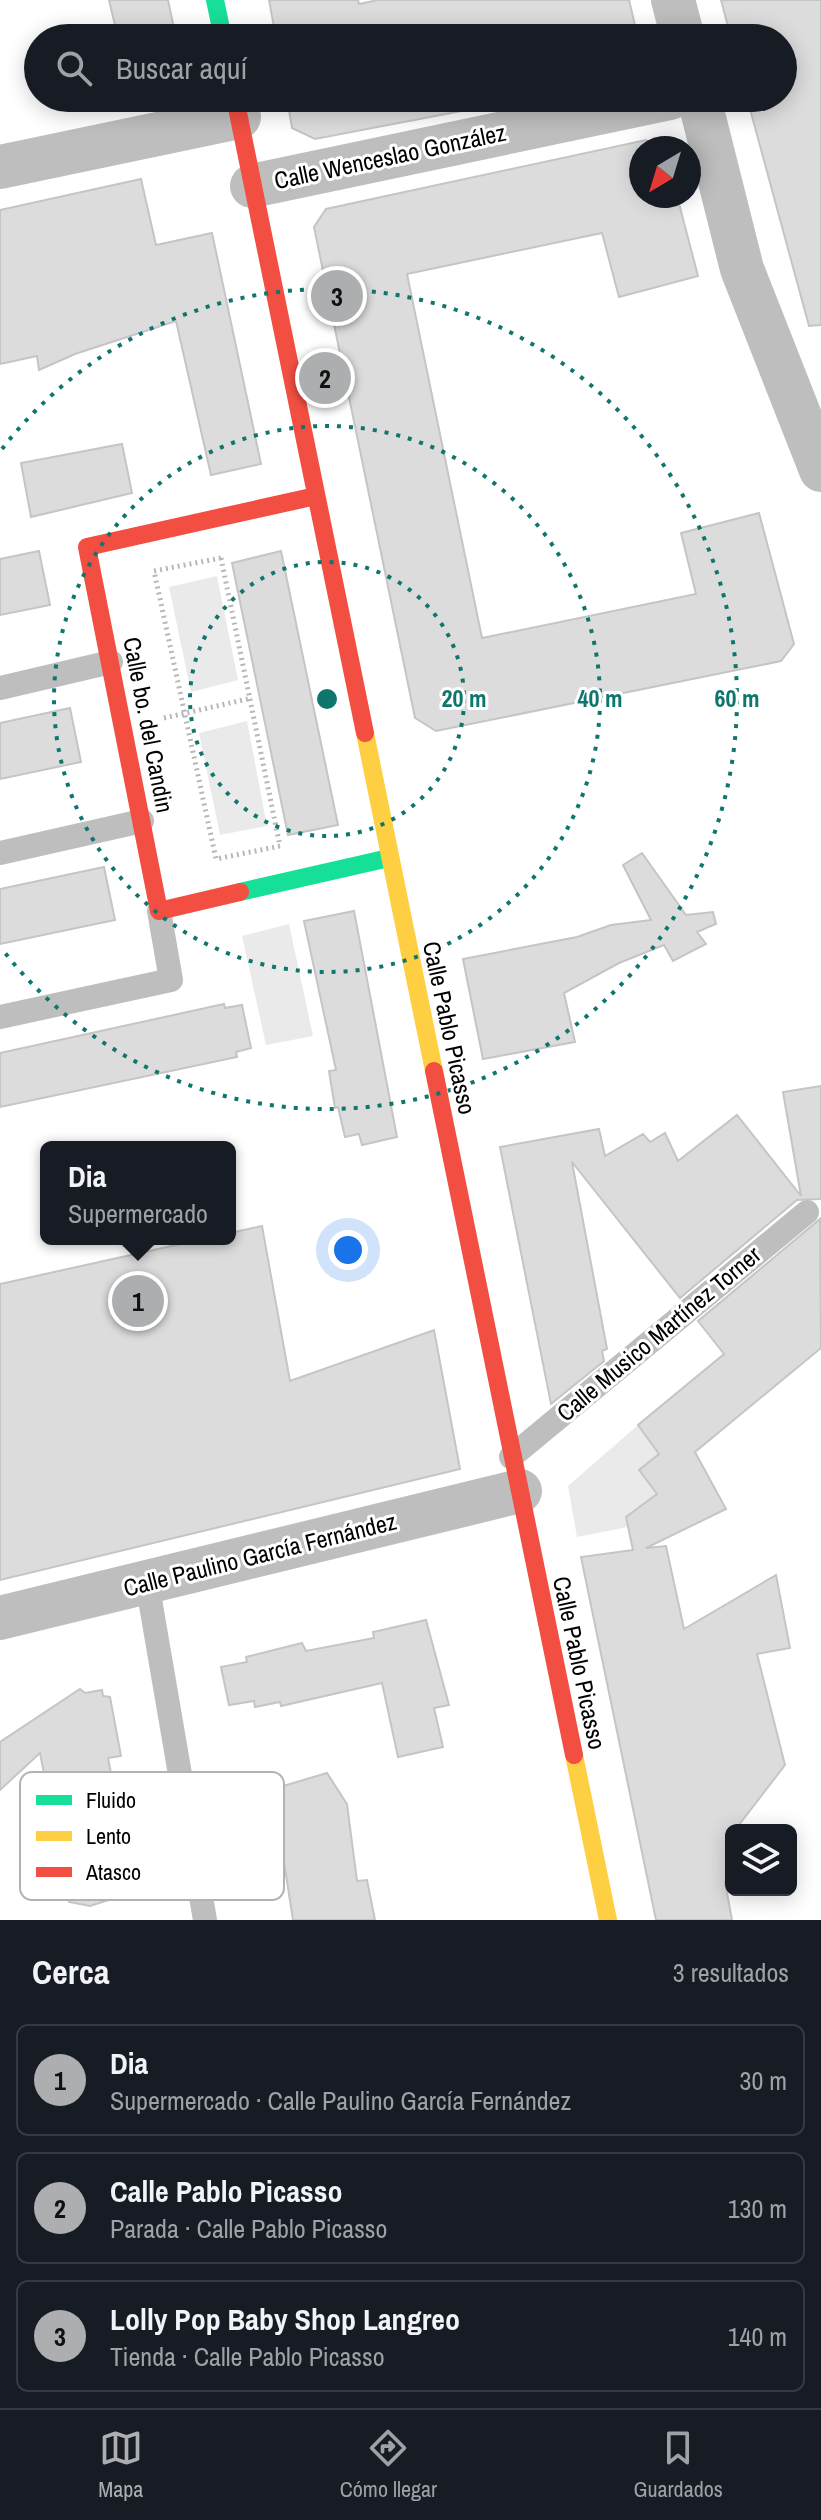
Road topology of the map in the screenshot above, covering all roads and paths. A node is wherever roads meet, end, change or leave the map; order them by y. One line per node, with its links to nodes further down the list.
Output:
1 (215, 0): 3 (street)
2 (673, 0): 4 (street)
3 (220, 24)
4 (679, 24)
5 (217, 112): 9 (street)
6 (238, 112): 10 (street, Calle Pablo Picasso)
7 (604, 112): 10 (street, Calle Wenceslao González)
8 (703, 112): 11 (street)
9 (0, 167)
10 (252, 186): 13 (street, Calle Pablo Picasso)
11 (813, 425): 12 (street)
12 (821, 470)
13 (316, 496): 14 (street, Calle bo. del Candin); 21 (street, Calle Pablo Picasso)
14 (111, 662): 15 (lane); 18 (street, Calle bo. del Candin)
15 (0, 688)
16 (252, 698): 17 (path); 17 (path); 17 (path)
17 (185, 713): 18 (path)
18 (124, 726): 19 (street, Calle bo. del Candin)
19 (142, 821): 20 (lane); 22 (street, Calle bo. del Candin)
20 (0, 853)
21 (389, 858): 22 (street); 25 (street, Calle Pablo Picasso)
22 (159, 911): 23 (lane)
23 (0, 1017)
24 (807, 1212): 25 (lane, Calle Musico Martínez Torner)
25 (516, 1474): 26 (street, Calle Paulino García Fernández); 31 (street, Calle Pablo Picasso)
26 (147, 1582): 27 (street, Calle Paulino García Fernández); 28 (lane)
27 (0, 1618)
28 (180, 1772)
29 (202, 1900): 30 (lane)
30 (205, 1920)
31 (608, 1920)

